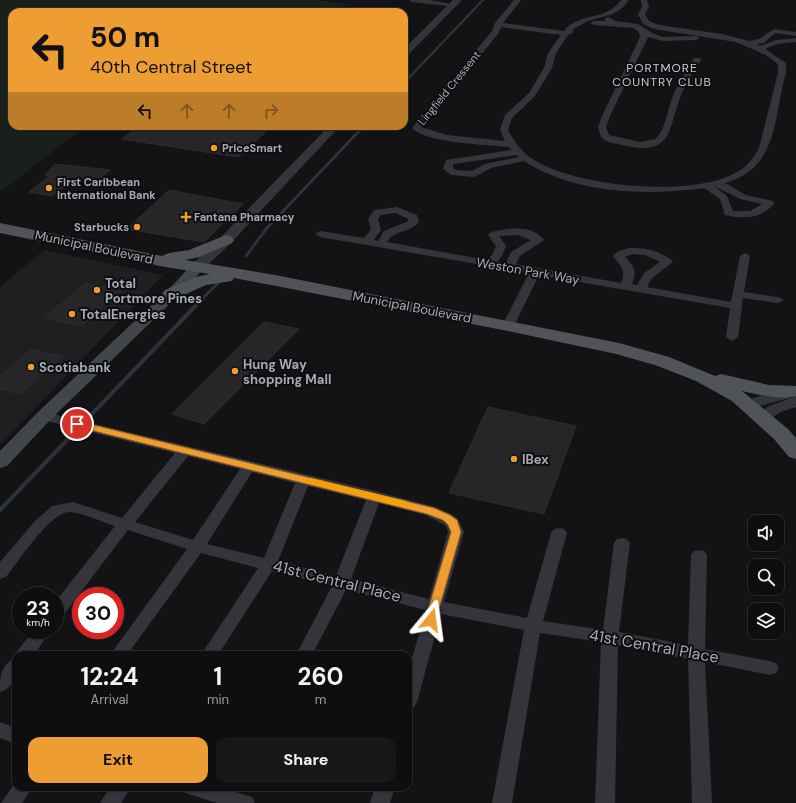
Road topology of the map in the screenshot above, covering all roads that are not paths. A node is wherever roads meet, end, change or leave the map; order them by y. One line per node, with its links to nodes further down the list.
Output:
1 (412, 0): 6 (street)
2 (458, 0): 21 (street)
3 (518, 0): 12 (street)
4 (626, 0): 8 (street)
5 (644, 0): 10 (street)
6 (448, 4)
7 (619, 14): 8 (street)
8 (606, 15): 11 (street); 15 (street)
9 (635, 18): 10 (street)
10 (646, 22): 13 (street)
11 (614, 23): 14 (street); 15 (street)
12 (498, 25): 15 (street); 25 (street, Lingfield Cressent)
13 (667, 28): 17 (street); 19 (street)
14 (642, 31): 17 (street); 22 (street)
15 (566, 33): 25 (street)
16 (796, 34): 19 (street)
17 (671, 40): 19 (street); 22 (street)
18 (796, 40): 20 (street)
19 (749, 44): 20 (street)
20 (760, 48): 27 (street)
21 (408, 50)
22 (639, 50): 23 (street)
23 (697, 60)
24 (331, 130): 31 (street)
25 (510, 144): 26 (street)
26 (522, 155): 26 (street); 28 (street)
27 (717, 183): 28 (street); 28 (street)
28 (706, 185)
29 (0, 228): 35 (main road, Municipal Boulevard)
30 (320, 234): 32 (street, Weston Park Way)
31 (226, 240): 35 (main road); 37 (street); 40 (main road)
32 (366, 243): 33 (street, Weston Park Way); 33 (street)
33 (380, 245): 36 (street, Weston Park Way)
34 (745, 256): 44 (street)
35 (154, 259): 37 (main road, Municipal Boulevard); 43 (main road)
36 (490, 263): 38 (street, Weston Park Way); 38 (street)
37 (197, 267): 40 (main road, Municipal Boulevard); 43 (main road)
38 (509, 267): 39 (street, Weston Park Way)
39 (535, 272): 41 (street, Weston Park Way); 47 (street)
40 (244, 275): 43 (main road); 47 (main road, Municipal Boulevard)
41 (625, 287): 42 (street, Weston Park Way); 42 (street)
42 (641, 290): 46 (street, Weston Park Way)
43 (171, 294): 52 (main road)
44 (738, 294): 45 (street); 46 (street)
45 (778, 300)
46 (737, 306): 48 (street)
47 (508, 326): 49 (main road, Municipal Boulevard)
48 (732, 337)
49 (704, 377): 50 (main road); 51 (main road, Municipal Boulevard)
50 (794, 394): 51 (street)
51 (756, 411): 54 (main road, Municipal Boulevard)
52 (44, 416): 53 (street); 55 (main road)
53 (184, 451): 56 (street); 59 (street)
54 (796, 452)
55 (0, 462)
56 (248, 467): 57 (street); 62 (street)
57 (304, 479): 58 (street); 64 (street)
58 (375, 496): 66 (street); 68 (street)
59 (125, 524): 62 (street, 41st Central Place); 65 (street, 41st Central Place); 67 (street)
60 (559, 533): 69 (street)
61 (622, 543): 70 (street)
62 (197, 547): 64 (street, 41st Central Place); 73 (street)
63 (699, 554): 76 (street)
64 (269, 564): 66 (street, 41st Central Place); 74 (street)
65 (0, 573)
66 (342, 582): 68 (street, 41st Central Place); 75 (street)
67 (64, 602)
68 (434, 606): 69 (street, 41st Central Place); 80 (street)
69 (533, 626): 70 (street, 41st Central Place); 91 (street)
70 (610, 637): 76 (street, 41st Central Place); 92 (street)
71 (36, 639): 72 (street)
72 (27, 651)
73 (121, 651)
74 (212, 651)
75 (306, 651)
76 (696, 654): 77 (street, 41st Central Place); 93 (street)
77 (770, 668)
78 (12, 670): 79 (street)
79 (0, 685)
80 (412, 687)
81 (0, 730): 82 (street)
82 (12, 734)
83 (19, 791): 88 (street)
84 (118, 791): 89 (street)
85 (207, 791): 87 (street)
86 (384, 791): 90 (street)
87 (234, 798)
88 (11, 803)
89 (110, 803)
90 (380, 803)
91 (502, 803)
92 (605, 803)
93 (702, 803)

